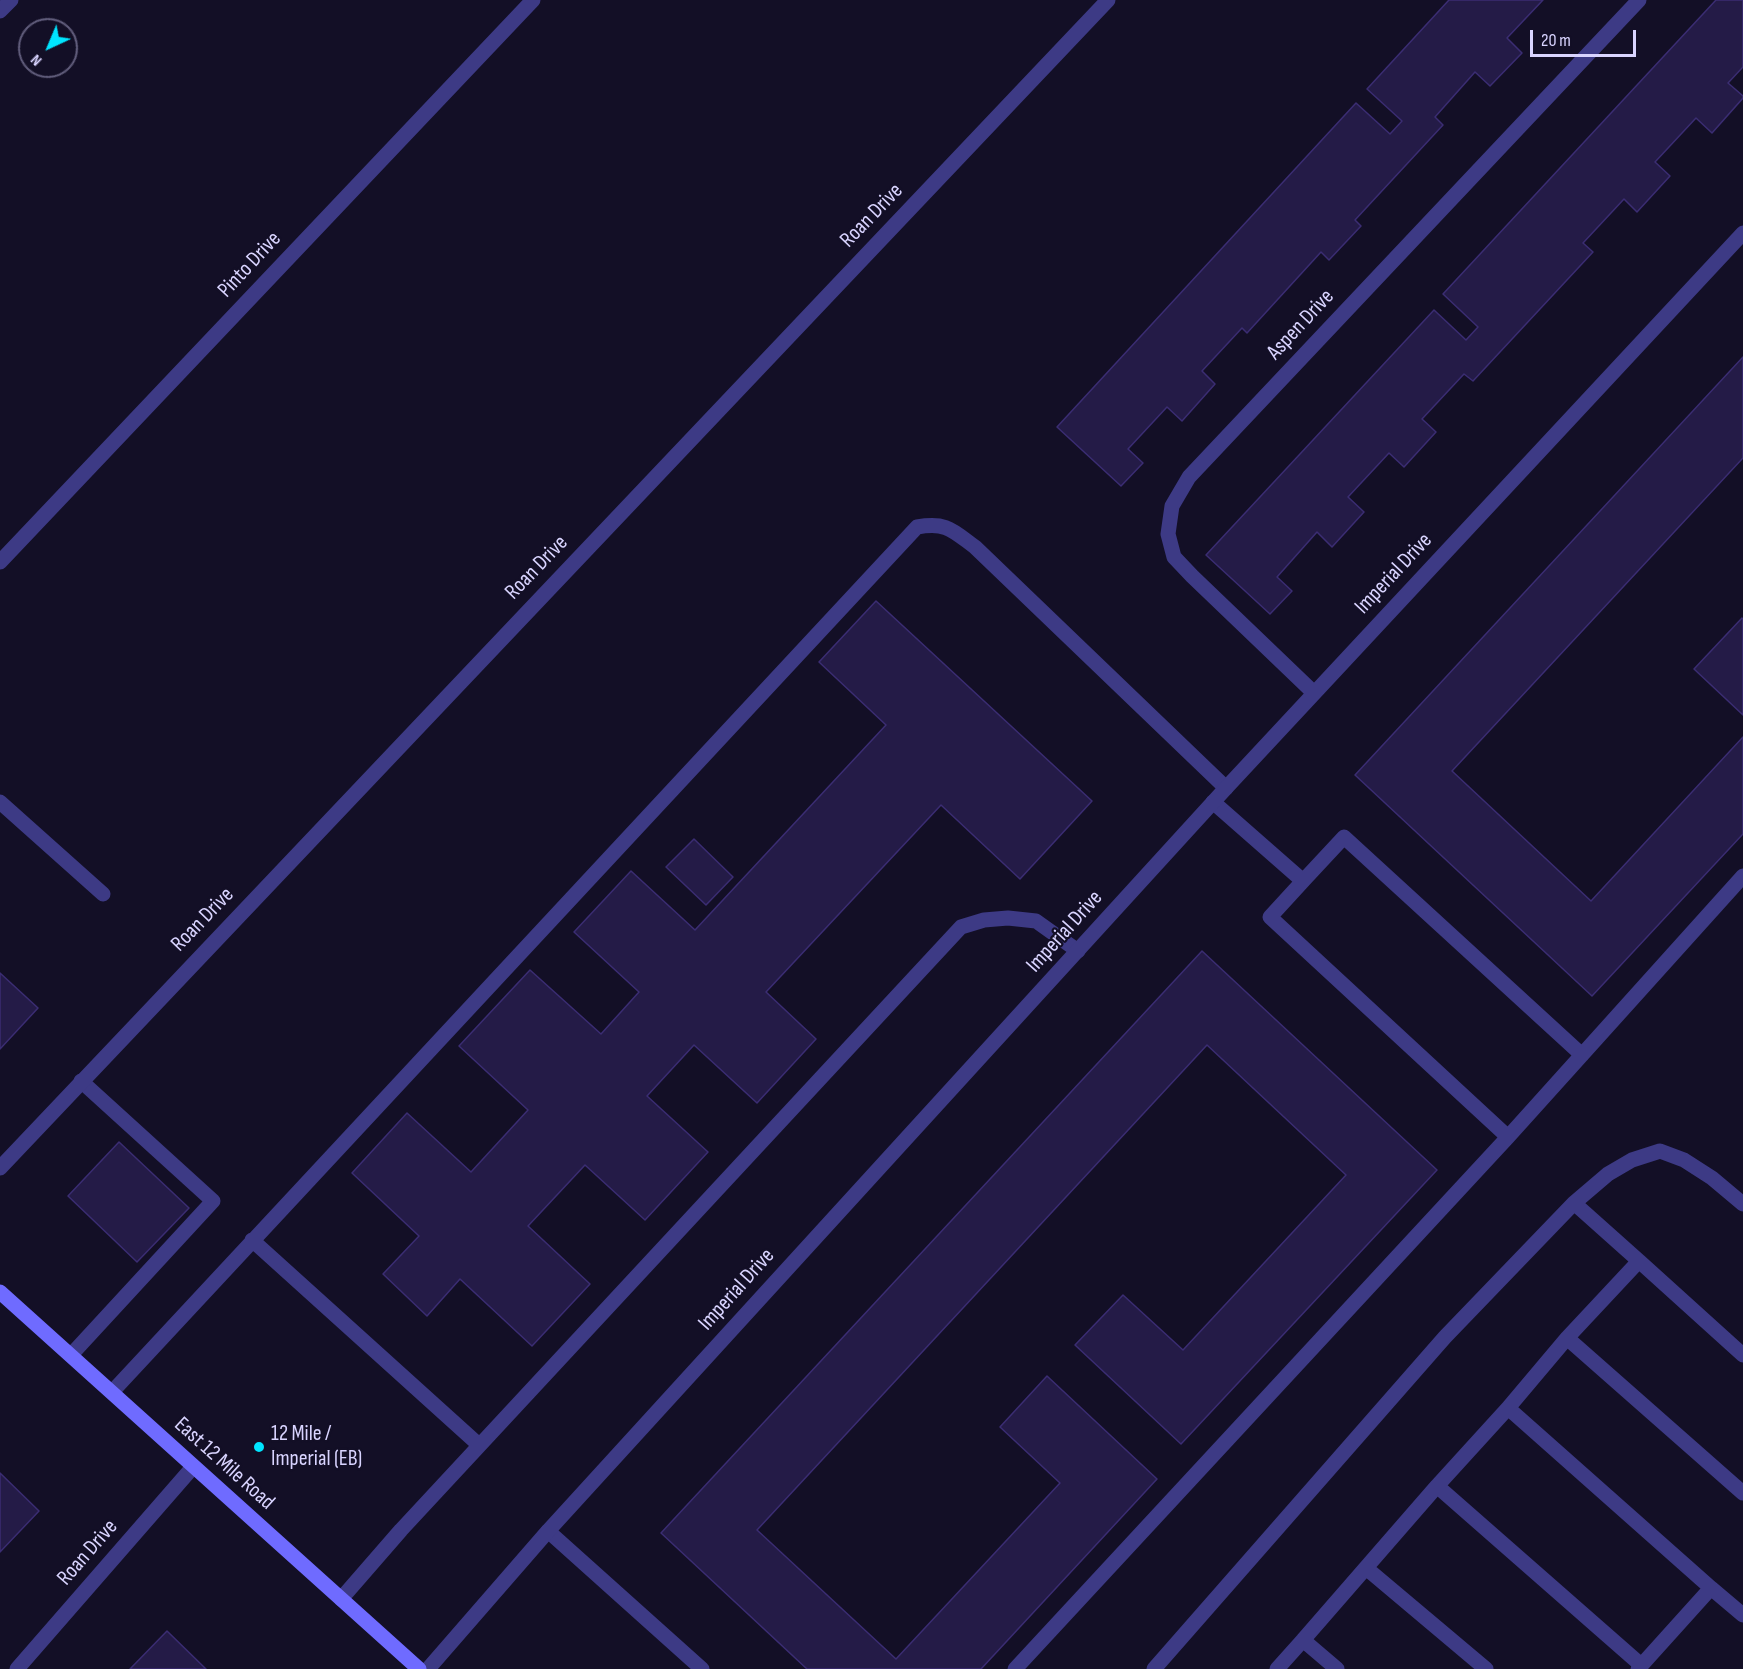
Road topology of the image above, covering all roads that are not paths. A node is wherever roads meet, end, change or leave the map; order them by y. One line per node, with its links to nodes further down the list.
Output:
1 (11, 0): 5 (street)
2 (533, 0): 7 (street, Pinto Drive)
3 (1108, 0): 17 (street, Roan Drive)
4 (1639, 0): 8 (street, Aspen Drive)
5 (0, 11)
6 (1743, 233): 8 (street, Imperial Drive)
7 (0, 562)
8 (1314, 693): 9 (street, Imperial Drive)
9 (1226, 788): 11 (street, Imperial Drive); 22 (street)
10 (0, 802): 14 (street)
11 (1213, 802): 13 (street); 15 (street, Imperial Drive)
12 (1743, 876): 16 (street)
13 (1303, 881): 16 (street); 18 (street)
14 (103, 894)
15 (1078, 951): 30 (street); 34 (street, Imperial Drive)
16 (1582, 1055): 18 (street)
17 (81, 1081): 19 (street, Roan Drive); 26 (street)
18 (1508, 1137): 46 (street)
19 (0, 1168)
20 (1574, 1203): 21 (street); 23 (street); 40 (street)
21 (1743, 1204)
22 (252, 1240): 28 (street); 30 (street)
23 (1639, 1261): 25 (street); 27 (street)
24 (0, 1292): 26 (main road, East 12 Mile Road)
25 (1567, 1338): 29 (street); 33 (street)
26 (71, 1355): 28 (main road, East 12 Mile Road)
27 (1743, 1355)
28 (112, 1392): 31 (main road, East 12 Mile Road)
29 (1508, 1408): 32 (street); 36 (street)
30 (479, 1445): 37 (street)
31 (193, 1467): 37 (main road, East 12 Mile Road); 42 (street, Roan Drive)
32 (1437, 1486): 35 (street); 41 (street)
33 (1743, 1493)
34 (548, 1531): 44 (street, Imperial Drive); 45 (street)
35 (1366, 1568): 39 (street); 49 (street)
36 (1712, 1588): 38 (street); 41 (street)
37 (341, 1599): 43 (main road, East 12 Mile Road)
38 (1743, 1615)
39 (1303, 1640): 47 (street); 48 (street)
40 (1160, 1667)
41 (1640, 1667)
42 (17, 1669)
43 (419, 1669)
44 (429, 1669)
45 (702, 1669)
46 (1015, 1669)
47 (1277, 1669)
48 (1336, 1669)
49 (1486, 1669)

